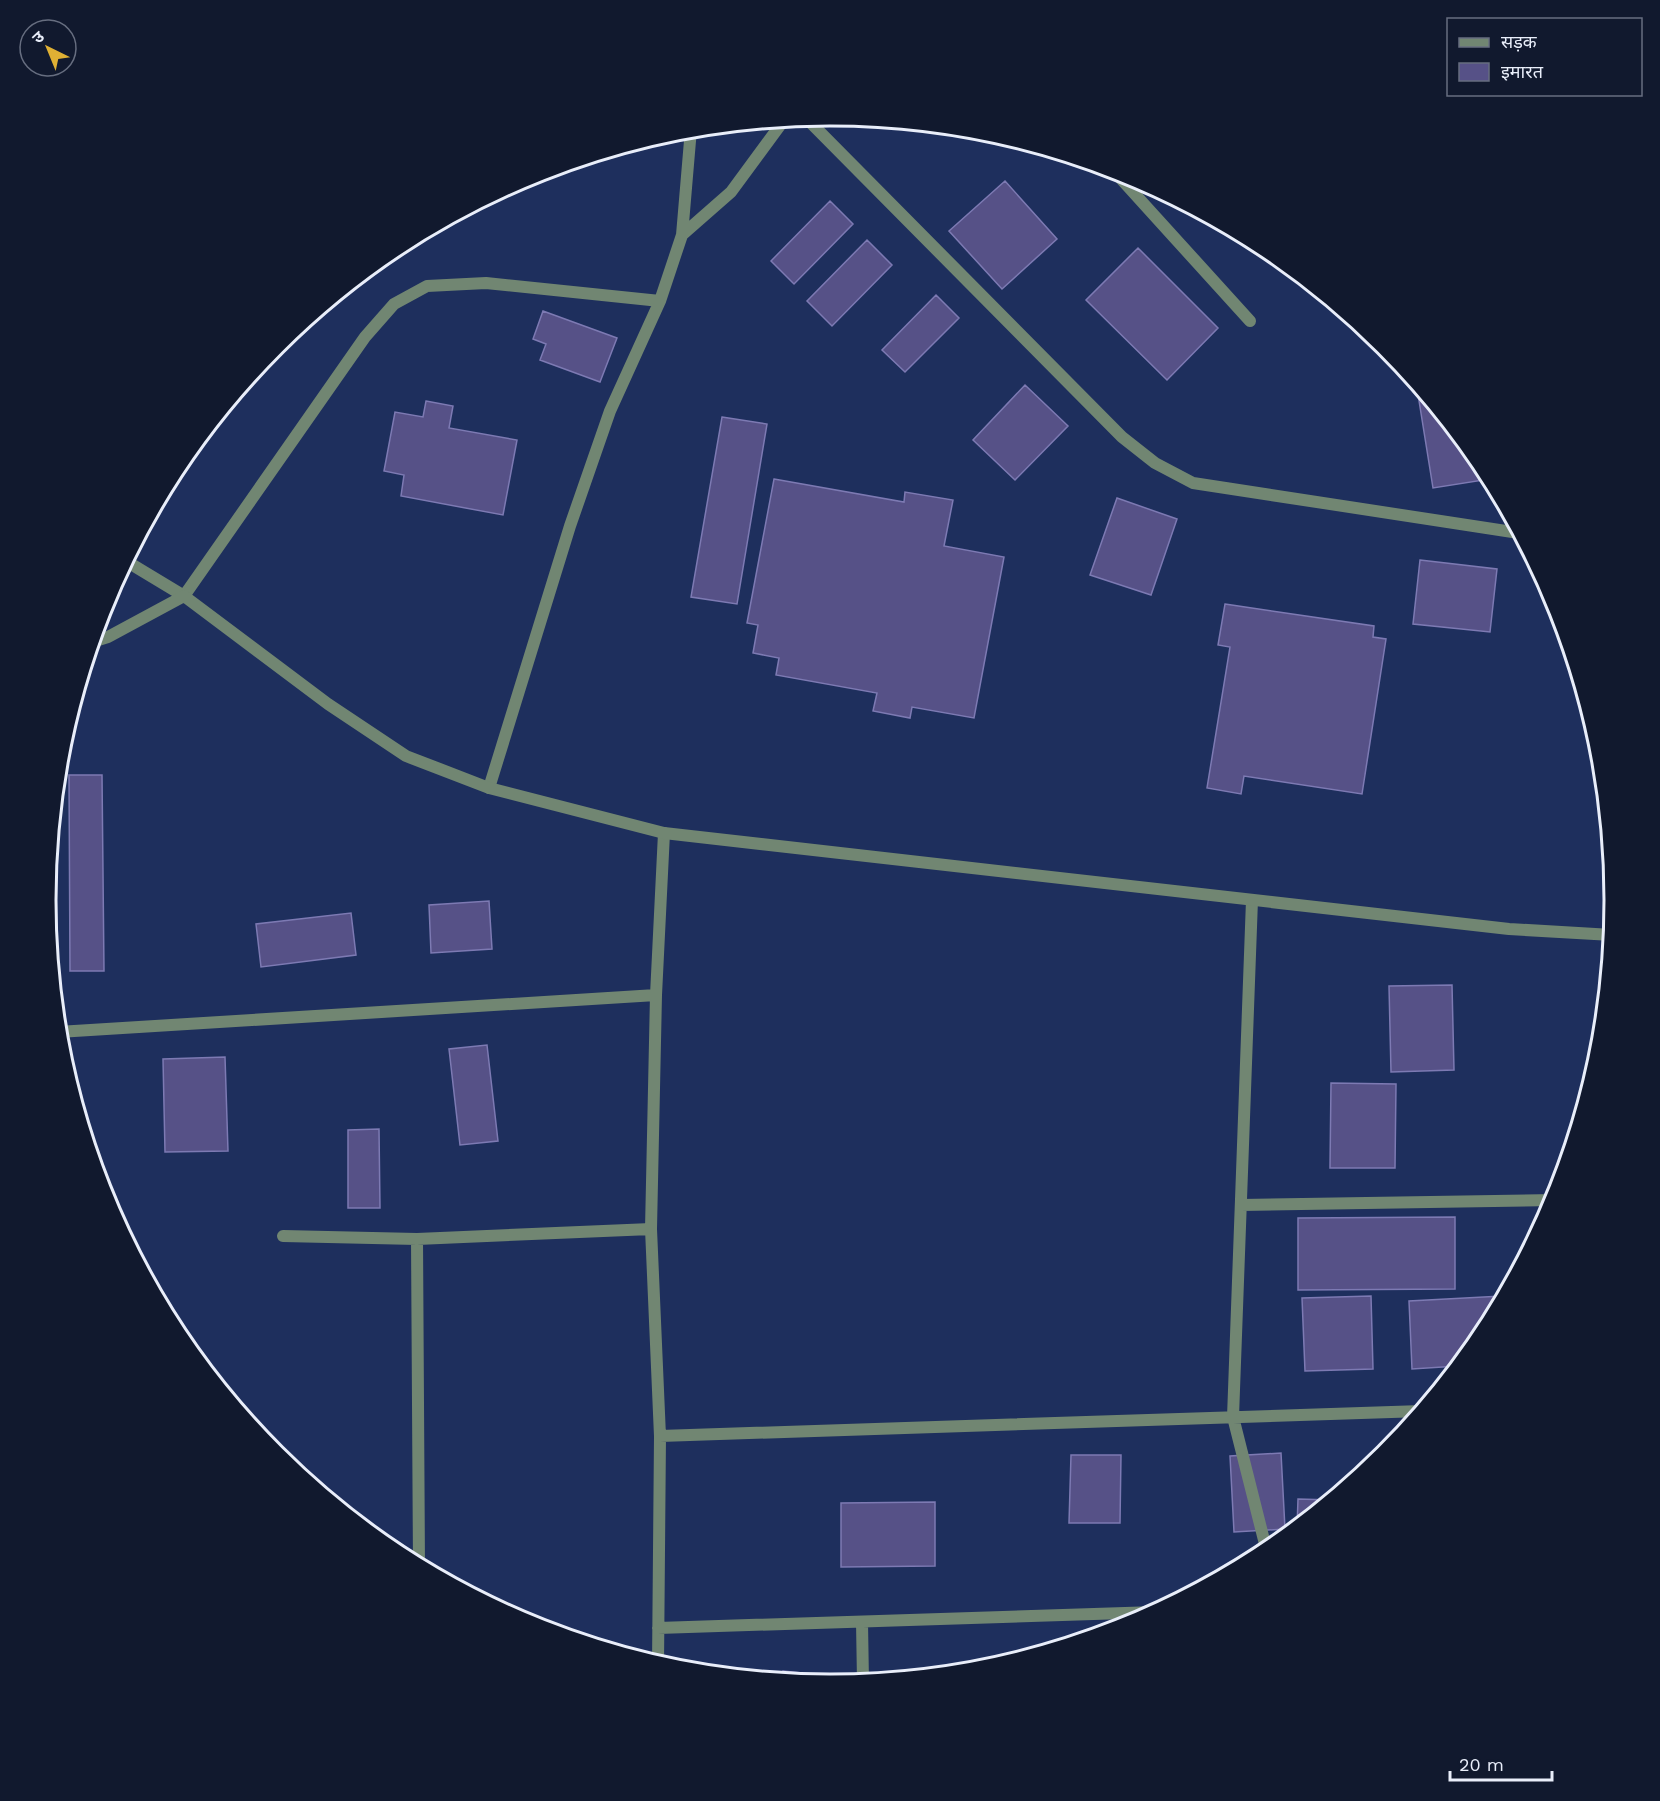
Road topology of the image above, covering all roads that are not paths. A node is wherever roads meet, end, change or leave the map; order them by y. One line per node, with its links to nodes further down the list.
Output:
1 (815, 127): 8 (street)
2 (778, 128): 5 (street)
3 (690, 139): 5 (street)
4 (1127, 186): 7 (street)
5 (682, 235): 6 (street)
6 (660, 301): 10 (street); 12 (street)
7 (1251, 321)
8 (1511, 532)
9 (132, 565): 10 (street)
10 (184, 596): 11 (street); 12 (street)
11 (102, 639)
12 (489, 788): 13 (street)
13 (664, 833): 14 (street); 16 (street)
14 (1252, 900): 15 (street); 19 (street)
15 (1603, 934)
16 (656, 995): 17 (street); 20 (street)
17 (67, 1031)
18 (1545, 1200): 19 (street)
19 (1241, 1205): 24 (street)
20 (651, 1229): 22 (street); 25 (street)
21 (283, 1236): 22 (street)
22 (417, 1239): 27 (street)
23 (1412, 1411): 24 (street)
24 (1233, 1417): 25 (street); 26 (street)
25 (660, 1436): 30 (street)
26 (1264, 1541)
27 (419, 1556)
28 (1133, 1613): 29 (street)
29 (862, 1622): 30 (street); 32 (street)
30 (658, 1628): 31 (street)
31 (658, 1655)
32 (863, 1674)

